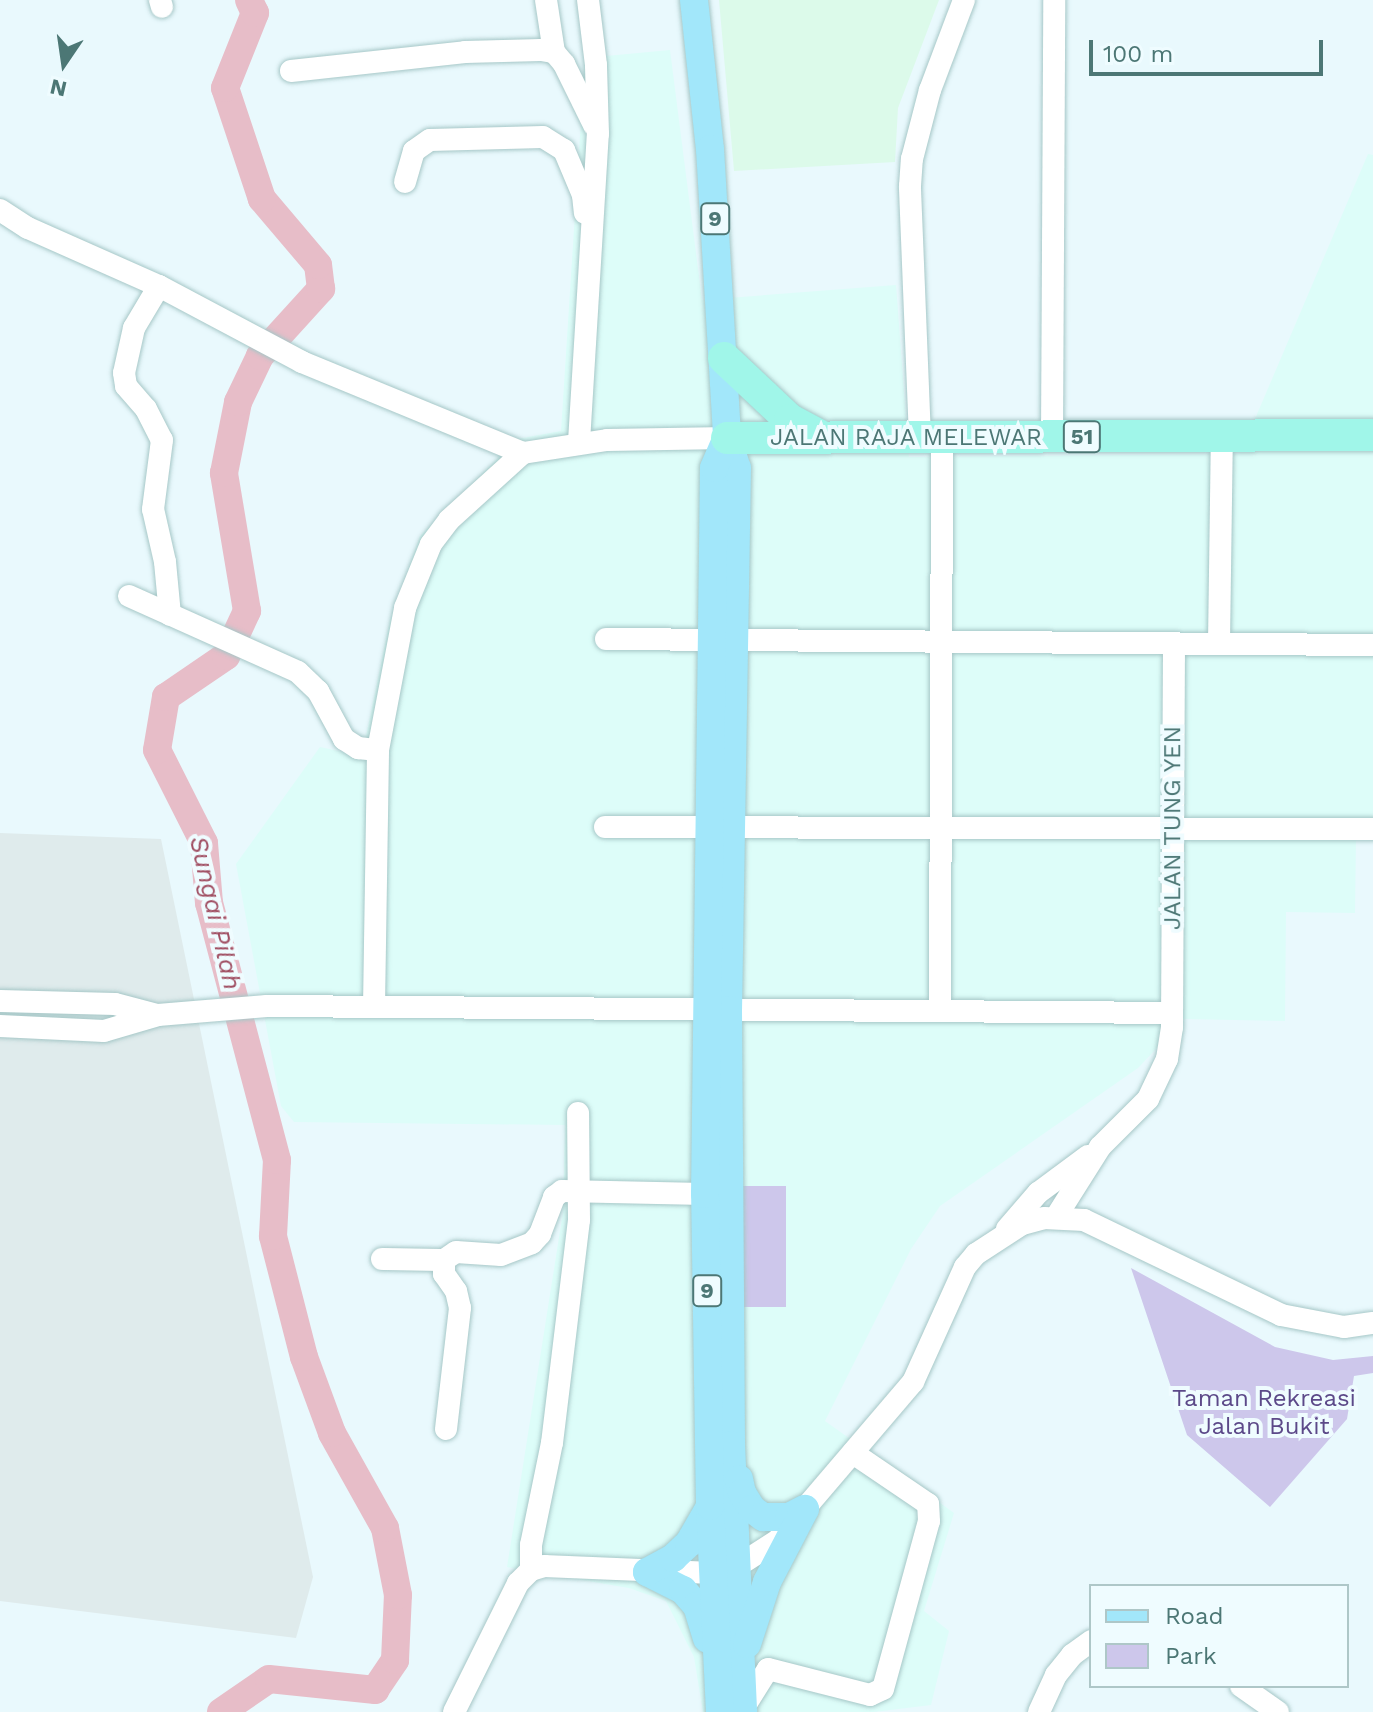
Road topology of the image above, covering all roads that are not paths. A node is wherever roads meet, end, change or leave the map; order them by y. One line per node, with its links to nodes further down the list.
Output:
1 (546, 0): 6 (street)
2 (588, 0): 8 (street)
3 (694, 0): 13 (main road, 9)
4 (964, 0): 19 (street)
5 (1054, 0): 16 (street)
6 (554, 52): 7 (street); 8 (street)
7 (291, 71)
8 (598, 134): 11 (street)
9 (405, 182): 11 (street)
10 (0, 210): 12 (street)
11 (590, 246): 20 (street)
12 (159, 286): 21 (street); 23 (street)
13 (724, 358): 17 (main road, 9); 18 (highway)
14 (1373, 435): 15 (highway, JALAN RAJA MELEWAR / 51)
15 (1222, 436): 16 (highway, JALAN RAJA MELEWAR / 51); 28 (street)
16 (1052, 437): 19 (highway, JALAN RAJA MELEWAR / 51)
17 (727, 438): 18 (highway, JALAN RAJA MELEWAR / 51); 20 (street); 25 (main road, 9)
18 (823, 438): 19 (highway, JALAN RAJA MELEWAR / 51)
19 (931, 438): 26 (street)
20 (579, 442): 21 (street)
21 (523, 453): 30 (street)
22 (129, 596): 23 (street)
23 (170, 615): 30 (street)
24 (606, 639): 25 (street)
25 (723, 639): 26 (street); 32 (main road, 9)
26 (941, 641): 27 (street); 33 (street)
27 (1174, 643): 28 (street); 35 (street, JALAN TUNG YEN)
28 (1219, 643): 29 (street)
29 (1373, 645)
30 (378, 750): 37 (street)
31 (605, 827): 32 (street)
32 (720, 828): 33 (street); 38 (main road, 9)
33 (940, 829): 35 (street); 39 (street)
34 (1373, 829): 35 (street)
35 (1173, 831): 40 (street, JALAN TUNG YEN)
36 (0, 1001): 41 (street)
37 (374, 1007): 38 (street); 41 (street)
38 (718, 1010): 39 (street); 46 (main road, 9); 53 (main road, 9)
39 (940, 1011): 40 (street)
40 (1172, 1013): 44 (street, JALAN TUNG YEN)
41 (158, 1015): 42 (street)
42 (0, 1026)
43 (578, 1113): 45 (street)
44 (1100, 1147): 47 (street); 48 (street)
45 (578, 1192): 46 (street); 50 (street); 57 (street)
46 (705, 1194): 55 (main road, 9)
47 (1056, 1217): 48 (street); 51 (street)
48 (1004, 1234): 54 (street)
49 (382, 1259): 50 (street)
50 (444, 1260): 52 (street)
51 (1373, 1323)
52 (446, 1429)
53 (731, 1445): 56 (main road); 58 (main road, 9)
54 (853, 1453): 56 (street); 63 (street)
55 (710, 1506): 58 (main road, 9); 59 (main road)
56 (805, 1509): 58 (street); 61 (main road)
57 (531, 1570): 59 (street); 64 (street)
58 (725, 1570): 59 (street); 61 (main road, 9)
59 (647, 1572): 61 (main road)
60 (1089, 1642): 65 (street)
61 (729, 1668): 63 (main road, 9)
62 (1244, 1688): 66 (street)
63 (735, 1711)
64 (454, 1712)
65 (1039, 1712)
66 (1278, 1712)

